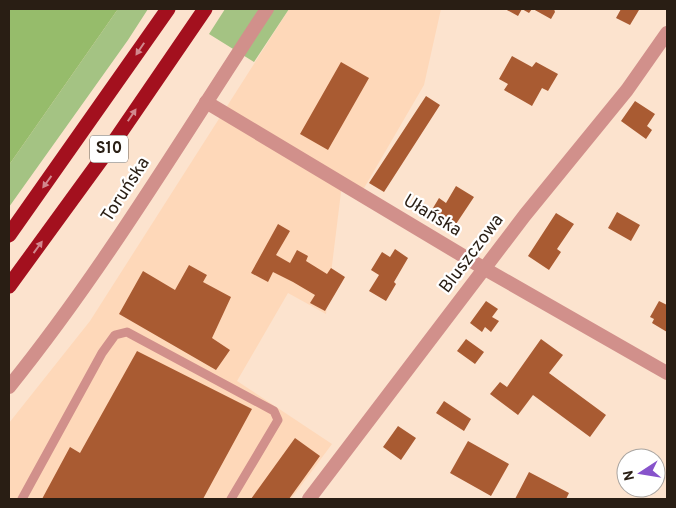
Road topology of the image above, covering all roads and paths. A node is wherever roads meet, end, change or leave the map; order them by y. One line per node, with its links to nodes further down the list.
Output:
1 (168, 9): 6 (highway, S10, one-way to 6)
2 (205, 9): 8 (highway, S10, one-way to 2)
3 (267, 9): 5 (street, Toruńska)
4 (667, 33): 7 (street, Bluszczowa)
5 (206, 102): 7 (street, Ułańska); 10 (street, Toruńska)
6 (9, 236)
7 (485, 269): 9 (street, Ułańska); 13 (street, Bluszczowa)
8 (9, 286)
9 (667, 373)
10 (9, 387)
11 (22, 499): 12 (lane)
12 (231, 499)
13 (309, 499)

